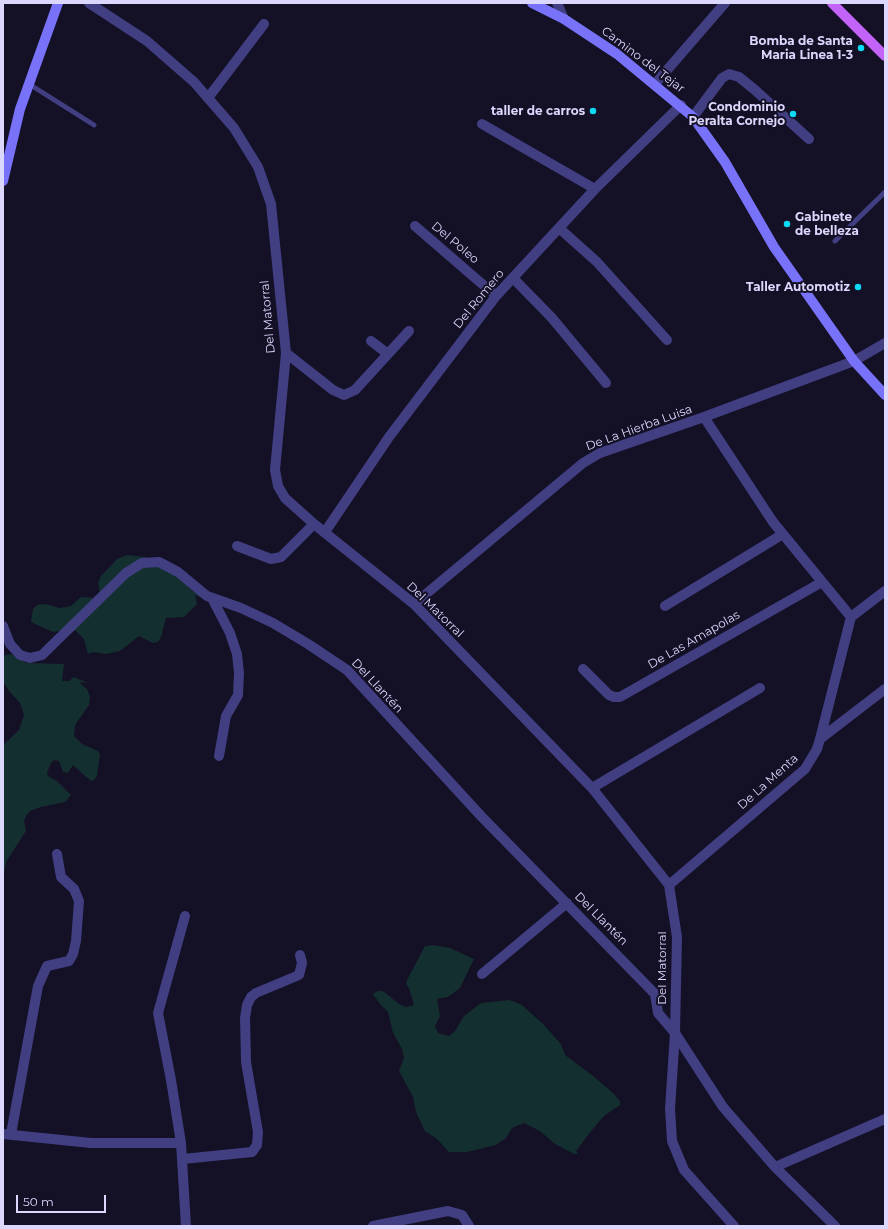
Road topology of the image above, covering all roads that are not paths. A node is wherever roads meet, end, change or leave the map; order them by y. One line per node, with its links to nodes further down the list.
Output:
1 (58, 3): 10 (street)
2 (89, 3): 12 (street, Del Matorral)
3 (532, 3): 7 (street, Camino del Tejar)
4 (557, 3): 7 (street)
5 (725, 3): 11 (street)
6 (832, 3): 9 (main road)
7 (564, 18): 11 (street, Camino del Tejar)
8 (264, 24): 12 (street)
9 (885, 56)
10 (29, 84): 16 (lane); 18 (street)
11 (655, 84): 13 (street, Camino del Tejar)
12 (208, 98): 30 (street, Del Matorral)
13 (681, 105): 14 (street, Camino del Tejar); 19 (street, Del Romero)
14 (693, 117): 17 (street); 32 (street, Camino del Tejar)
15 (482, 124): 19 (street)
16 (94, 125)
17 (809, 139)
18 (3, 181)
19 (595, 189): 22 (street, Del Romero)
20 (885, 192): 23 (lane)
21 (415, 226): 25 (street, Del Poleo)
22 (559, 228): 24 (street, Del Romero); 27 (street)
23 (835, 241)
24 (513, 278): 25 (street, Del Romero); 33 (street)
25 (496, 296): 37 (street, Del Romero)
26 (408, 331): 31 (street)
27 (667, 340)
28 (371, 341): 31 (street)
29 (885, 343): 32 (street, De La Hierba Luisa)
30 (286, 353): 31 (street); 36 (street, Del Matorral)
31 (388, 354)
32 (854, 361): 34 (street, Camino del Tejar); 35 (street, De La Hierba Luisa)
33 (606, 383)
34 (885, 395)
35 (704, 418): 38 (street); 43 (street, De La Hierba Luisa)
36 (314, 524): 37 (street, Del Matorral); 39 (street)
37 (325, 532): 43 (street, Del Matorral)
38 (783, 534): 40 (street); 44 (street)
39 (237, 546)
40 (822, 582): 45 (street); 47 (street, De Las Amapolas)
41 (885, 591): 45 (street)
42 (212, 598): 46 (street, Del Llantén); 51 (street); 55 (street, Del Llantén)
43 (414, 604): 52 (street, Del Matorral)
44 (665, 606)
45 (851, 616): 50 (street, De La Menta)
46 (3, 626)
47 (582, 669)
48 (760, 688): 52 (street)
49 (885, 689): 50 (street)
50 (820, 739): 54 (street, De La Menta)
51 (218, 756)
52 (592, 788): 54 (street, Del Matorral)
53 (57, 854): 61 (street)
54 (669, 885): 59 (street, Del Matorral)
55 (567, 903): 58 (street); 59 (street, Del Llantén)
56 (185, 916): 62 (street)
57 (300, 955): 63 (street)
58 (482, 974)
59 (675, 1034): 64 (street); 68 (street, Del Matorral)
60 (885, 1119): 64 (street)
61 (7, 1134): 62 (street)
62 (181, 1143): 63 (street)
63 (183, 1159): 65 (street)
64 (775, 1167): 69 (street)
65 (186, 1226)
66 (373, 1226): 67 (street)
67 (469, 1226)
68 (734, 1226)
69 (835, 1226)

